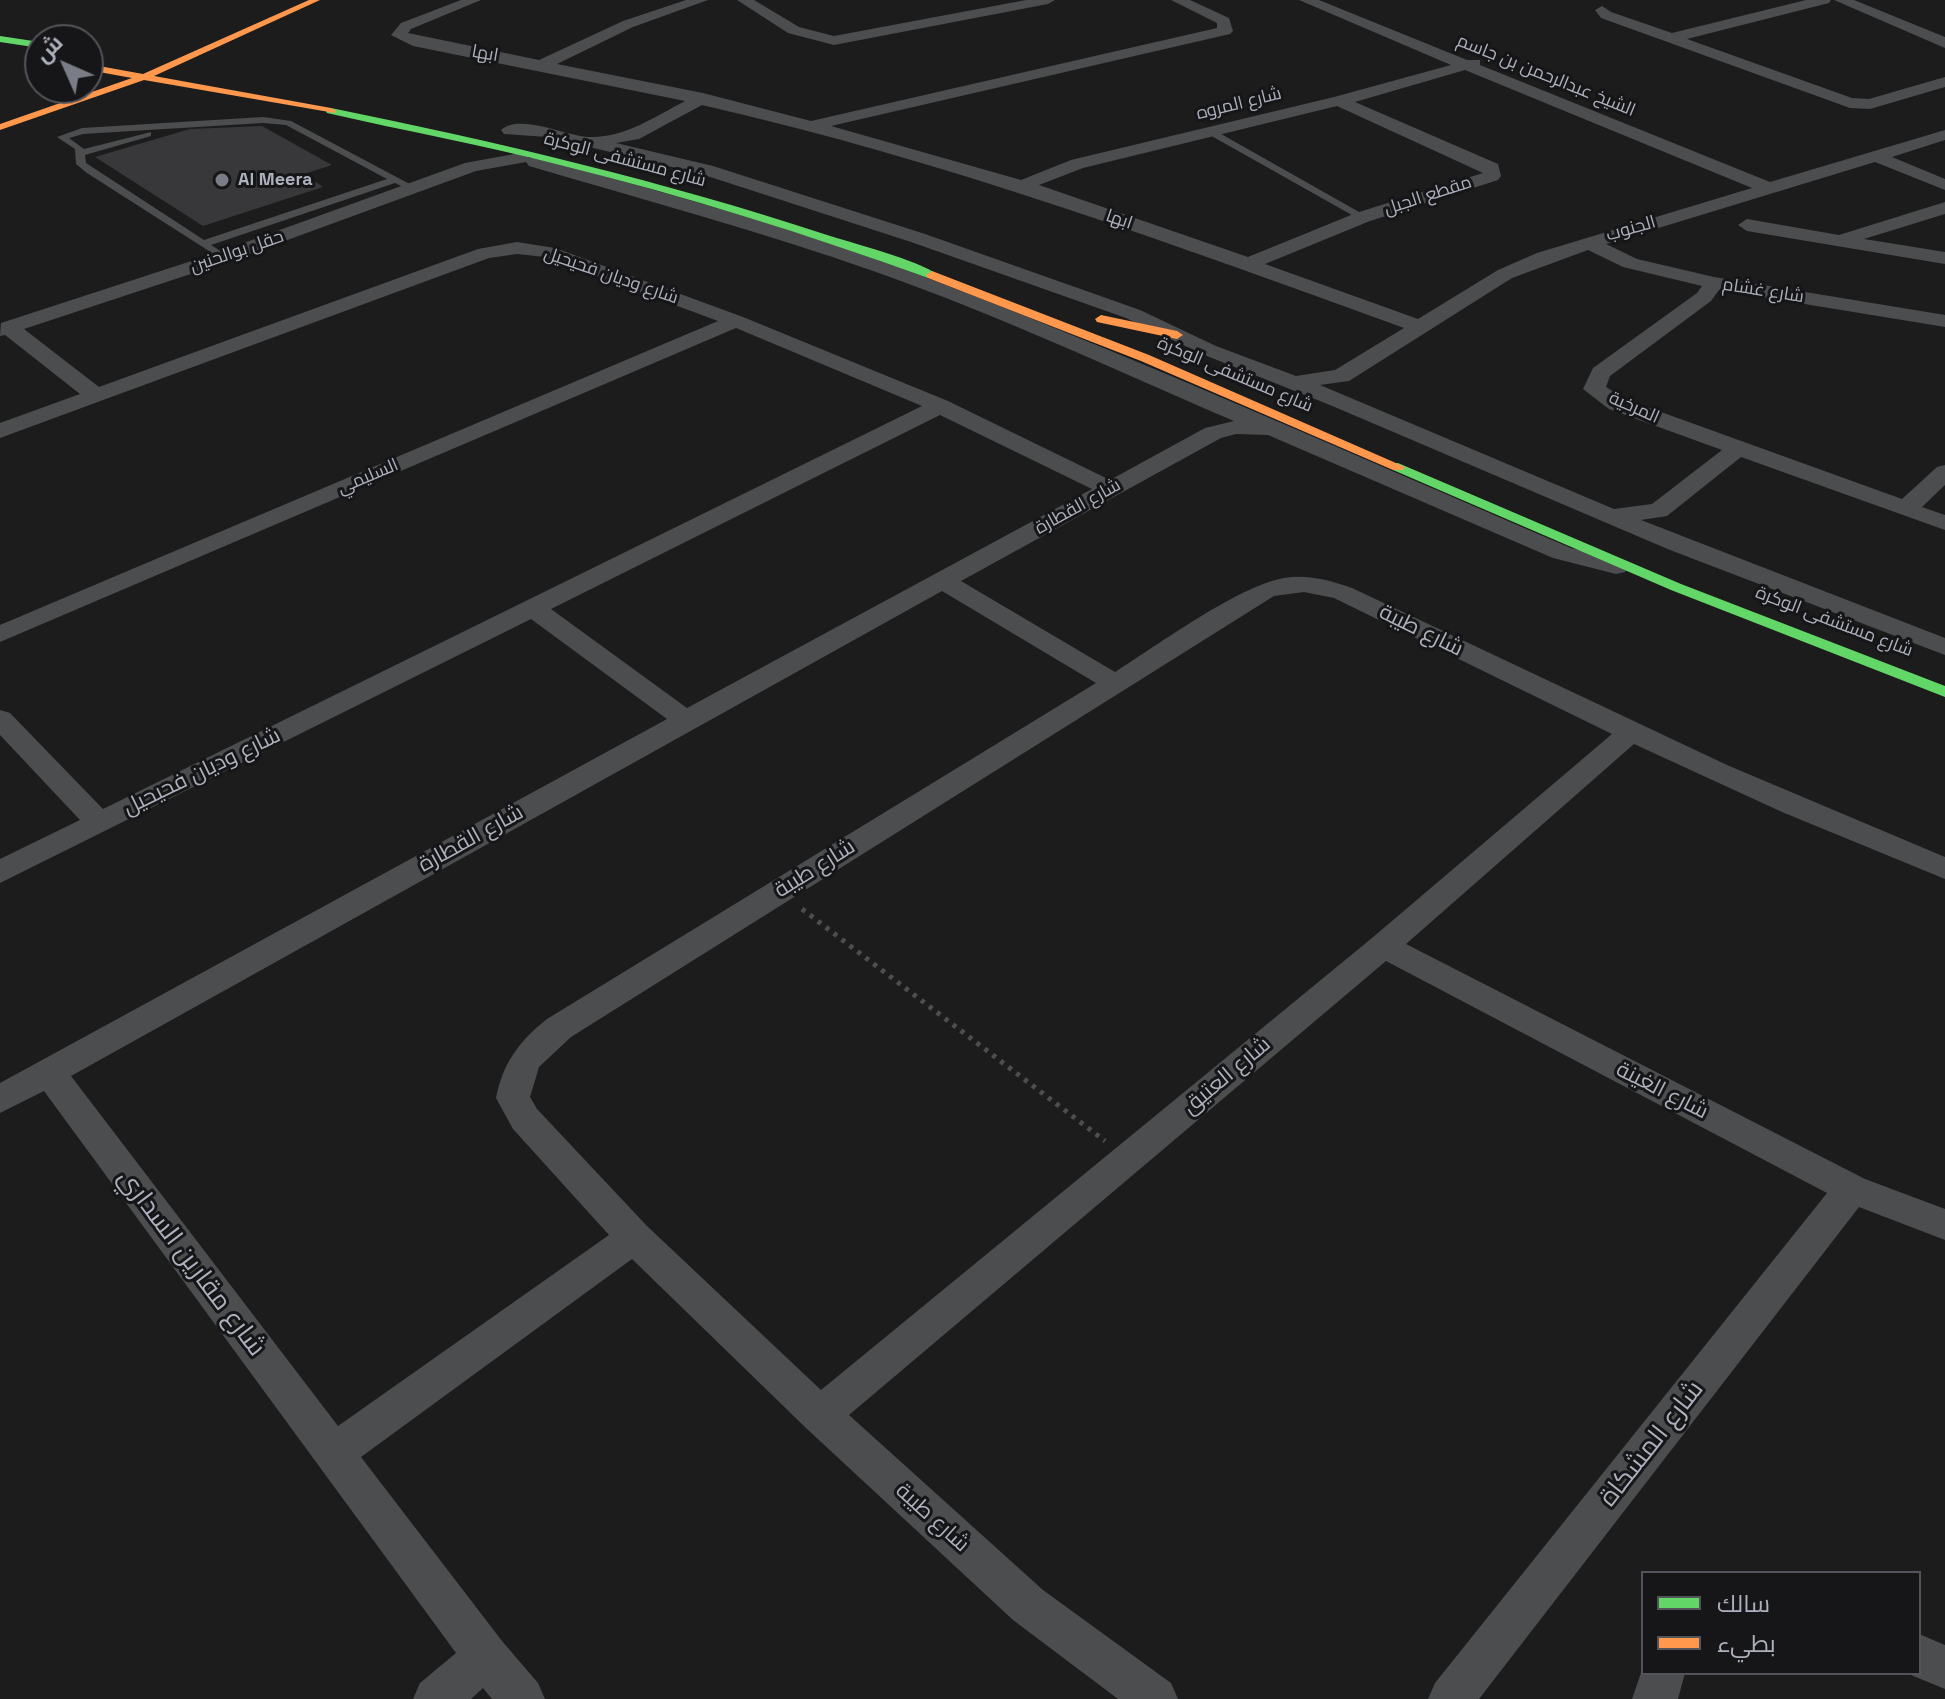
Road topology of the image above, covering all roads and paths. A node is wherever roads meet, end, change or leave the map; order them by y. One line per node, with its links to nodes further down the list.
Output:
1 (284, 0): 26 (street)
2 (316, 0): 24 (street)
3 (474, 0): 22 (street, ابها)
4 (701, 0): 22 (street)
5 (744, 0): 14 (street)
6 (950, 0): 14 (street)
7 (1048, 0): 14 (street)
8 (1178, 0): 36 (street, ابها)
9 (1306, 0): 13 (street, الشيخ عبدالرحمن بن جاسم)
10 (1824, 0): 15 (street)
11 (1841, 0): 18 (street)
12 (1621, 3): 15 (street)
13 (1336, 5): 23 (street, الشيخ عبدالرحمن بن جاسم)
14 (978, 14)
15 (1672, 38): 29 (street)
16 (0, 39): 17 (street)
17 (24, 43)
18 (1945, 43)
19 (0, 52): 20 (street)
20 (24, 56)
21 (104, 57): 26 (street, شارع مستشفى الوكرة)
22 (544, 64): 30 (street, ابها)
23 (1473, 64): 31 (street, شارع المروه); 52 (street, الشيخ عبدالرحمن بن جاسم)
24 (171, 65): 26 (street); 38 (street, شارع مستشفى الوكرة)
25 (104, 69): 27 (street, شارع مستشفى الوكرة)
26 (146, 69): 27 (street, شارع مستشفى الوكرة); 34 (street, شارع مستشفى الوكرة); 37 (street)
27 (122, 72): 28 (street)
28 (104, 79)
29 (1942, 85)
30 (703, 98): 36 (street, ابها); 41 (street)
31 (1339, 101): 39 (street, شارع المروه); 57 (street, مقطع الجبل)
32 (32, 104): 33 (street)
33 (0, 115)
34 (397, 122): 42 (street, شارع مستشفى الوكرة); 55 (street, شارع مستشفى الوكرة)
35 (176, 125): 43 (lane); 43 (lane); 49 (lane)
36 (814, 125): 51 (street, ابها)
37 (0, 127)
38 (510, 130): 41 (street, شارع مستشفى الوكرة); 48 (street, شارع مستشفى الوكرة)
39 (1211, 132): 51 (street, شارع المروه); 57 (lane)
40 (1945, 135): 44 (street, الجنوب)
41 (633, 144): 46 (street, شارع مستشفى الوكرة)
42 (467, 146): 45 (street, شارع مستشفى الوكرة); 47 (street)
43 (80, 153): 61 (lane)
44 (1876, 156): 50 (street); 52 (street, الجنوب)
45 (520, 158): 47 (street, حقل بوالحنين); 54 (street, شارع مستشفى الوكرة)
46 (666, 161): 48 (street); 71 (street, شارع مستشفى الوكرة)
47 (471, 167): 53 (street, حقل بوالحنين)
48 (689, 176): 66 (street, شارع مستشفى الوكرة)
49 (396, 179): 53 (lane); 61 (lane)
50 (1945, 185)
51 (1021, 186): 64 (street, ابها)
52 (1780, 187): 60 (street, الجنوب)
53 (416, 190): 62 (street, حقل بوالحنين)
54 (653, 198): 55 (street); 74 (street, شارع مستشفى الوكرة)
55 (725, 204): 72 (street, شارع مستشفى الوكرة)
56 (1945, 208): 59 (street)
57 (1363, 217): 64 (street, مقطع الجبل)
58 (1747, 225): 59 (street)
59 (1838, 241): 63 (street)
60 (1587, 242): 65 (street, شارع غشام); 69 (street, الجنوب)
61 (203, 244): 62 (lane)
62 (223, 257): 70 (street, حقل بوالحنين)
63 (1945, 258)
64 (1245, 265): 69 (street, ابها)
65 (1714, 283): 68 (street, شارع غشام); 83 (street, المرخية)
66 (1101, 319): 71 (street); 96 (street, شارع مستشفى الوكرة)
67 (736, 321): 76 (street, شارع وديان فحيحيل); 79 (street, شارع وديان فحيحيل); 94 (street, السليمي)
68 (1945, 321)
69 (1420, 327): 73 (street, الجنوب)
70 (4, 328): 76 (street)
71 (1177, 335): 75 (street, شارع مستشفى الوكرة)
72 (1136, 355): 74 (street); 91 (street, شارع مستشفى الوكرة)
73 (1341, 376): 75 (street, الجنوب); 77 (street)
74 (1161, 380): 78 (street, شارع مستشفى الوكرة)
75 (1295, 382): 77 (street, شارع مستشفى الوكرة)
76 (96, 396): 81 (street, شارع وديان فحيحيل)
77 (1338, 400): 88 (street, شارع مستشفى الوكرة)
78 (1207, 401): 80 (street, شارع مستشفى الوكرة); 82 (street)
79 (940, 406): 85 (street, شارع وديان فحيحيل); 93 (street, شارع وديان فحيحيل)
80 (1275, 429): 82 (street, شارع القطارة); 91 (street, شارع مستشفى الوكرة)
81 (0, 431)
82 (1213, 433): 85 (street, شارع القطارة)
83 (1737, 449): 86 (street, المرخية); 87 (street)
84 (1945, 472): 86 (street)
85 (1111, 489): 92 (street, شارع القطارة)
86 (1905, 510): 89 (street, المرخية)
87 (1659, 511): 88 (street); 90 (street)
88 (1610, 515): 90 (street, شارع مستشفى الوكرة)
89 (1945, 523)
90 (1679, 545): 95 (street, شارع مستشفى الوكرة)
91 (1645, 572): 98 (street, شارع مستشفى الوكرة)
92 (943, 581): 97 (street); 100 (street, شارع القطارة)
93 (533, 608): 100 (street); 102 (street, شارع وديان فحيحيل)
94 (0, 634)
95 (1945, 647)
96 (1945, 664)
97 (1117, 684): 101 (street, شارع طيبة); 105 (street, شارع طيبة)
98 (1945, 692)
99 (0, 719): 102 (street)
100 (686, 720): 107 (street, شارع القطارة)
101 (1630, 733): 103 (street, شارع طيبة); 106 (street, شارع العتيق)
102 (100, 823): 104 (street, شارع وديان فحيحيل)
103 (1945, 869)
104 (0, 872)
105 (779, 892): 109 (path); 112 (street, شارع طيبة)
106 (1383, 946): 109 (street, شارع العتيق); 110 (street, شارع الغينة)
107 (49, 1072): 108 (street, شارع القطارة); 114 (street, شارع مقارين السداري)
108 (0, 1099)
109 (1128, 1158): 113 (street, شارع العتيق)
110 (1852, 1189): 111 (street, شارع الغينة); 122 (street, شارع المشكاة)
111 (1945, 1225)
112 (634, 1237): 113 (street, شارع طيبة); 114 (street)
113 (820, 1415): 121 (street, شارع طيبة)
114 (334, 1453): 115 (street, شارع مقارين السداري)
115 (486, 1657): 119 (street); 120 (street, شارع مقارين السداري)
116 (1921, 1657): 117 (street)
117 (1945, 1667)
118 (1662, 1675): 123 (street)
119 (436, 1699)
120 (522, 1699)
121 (1155, 1699)
122 (1451, 1699)
123 (1655, 1699)

